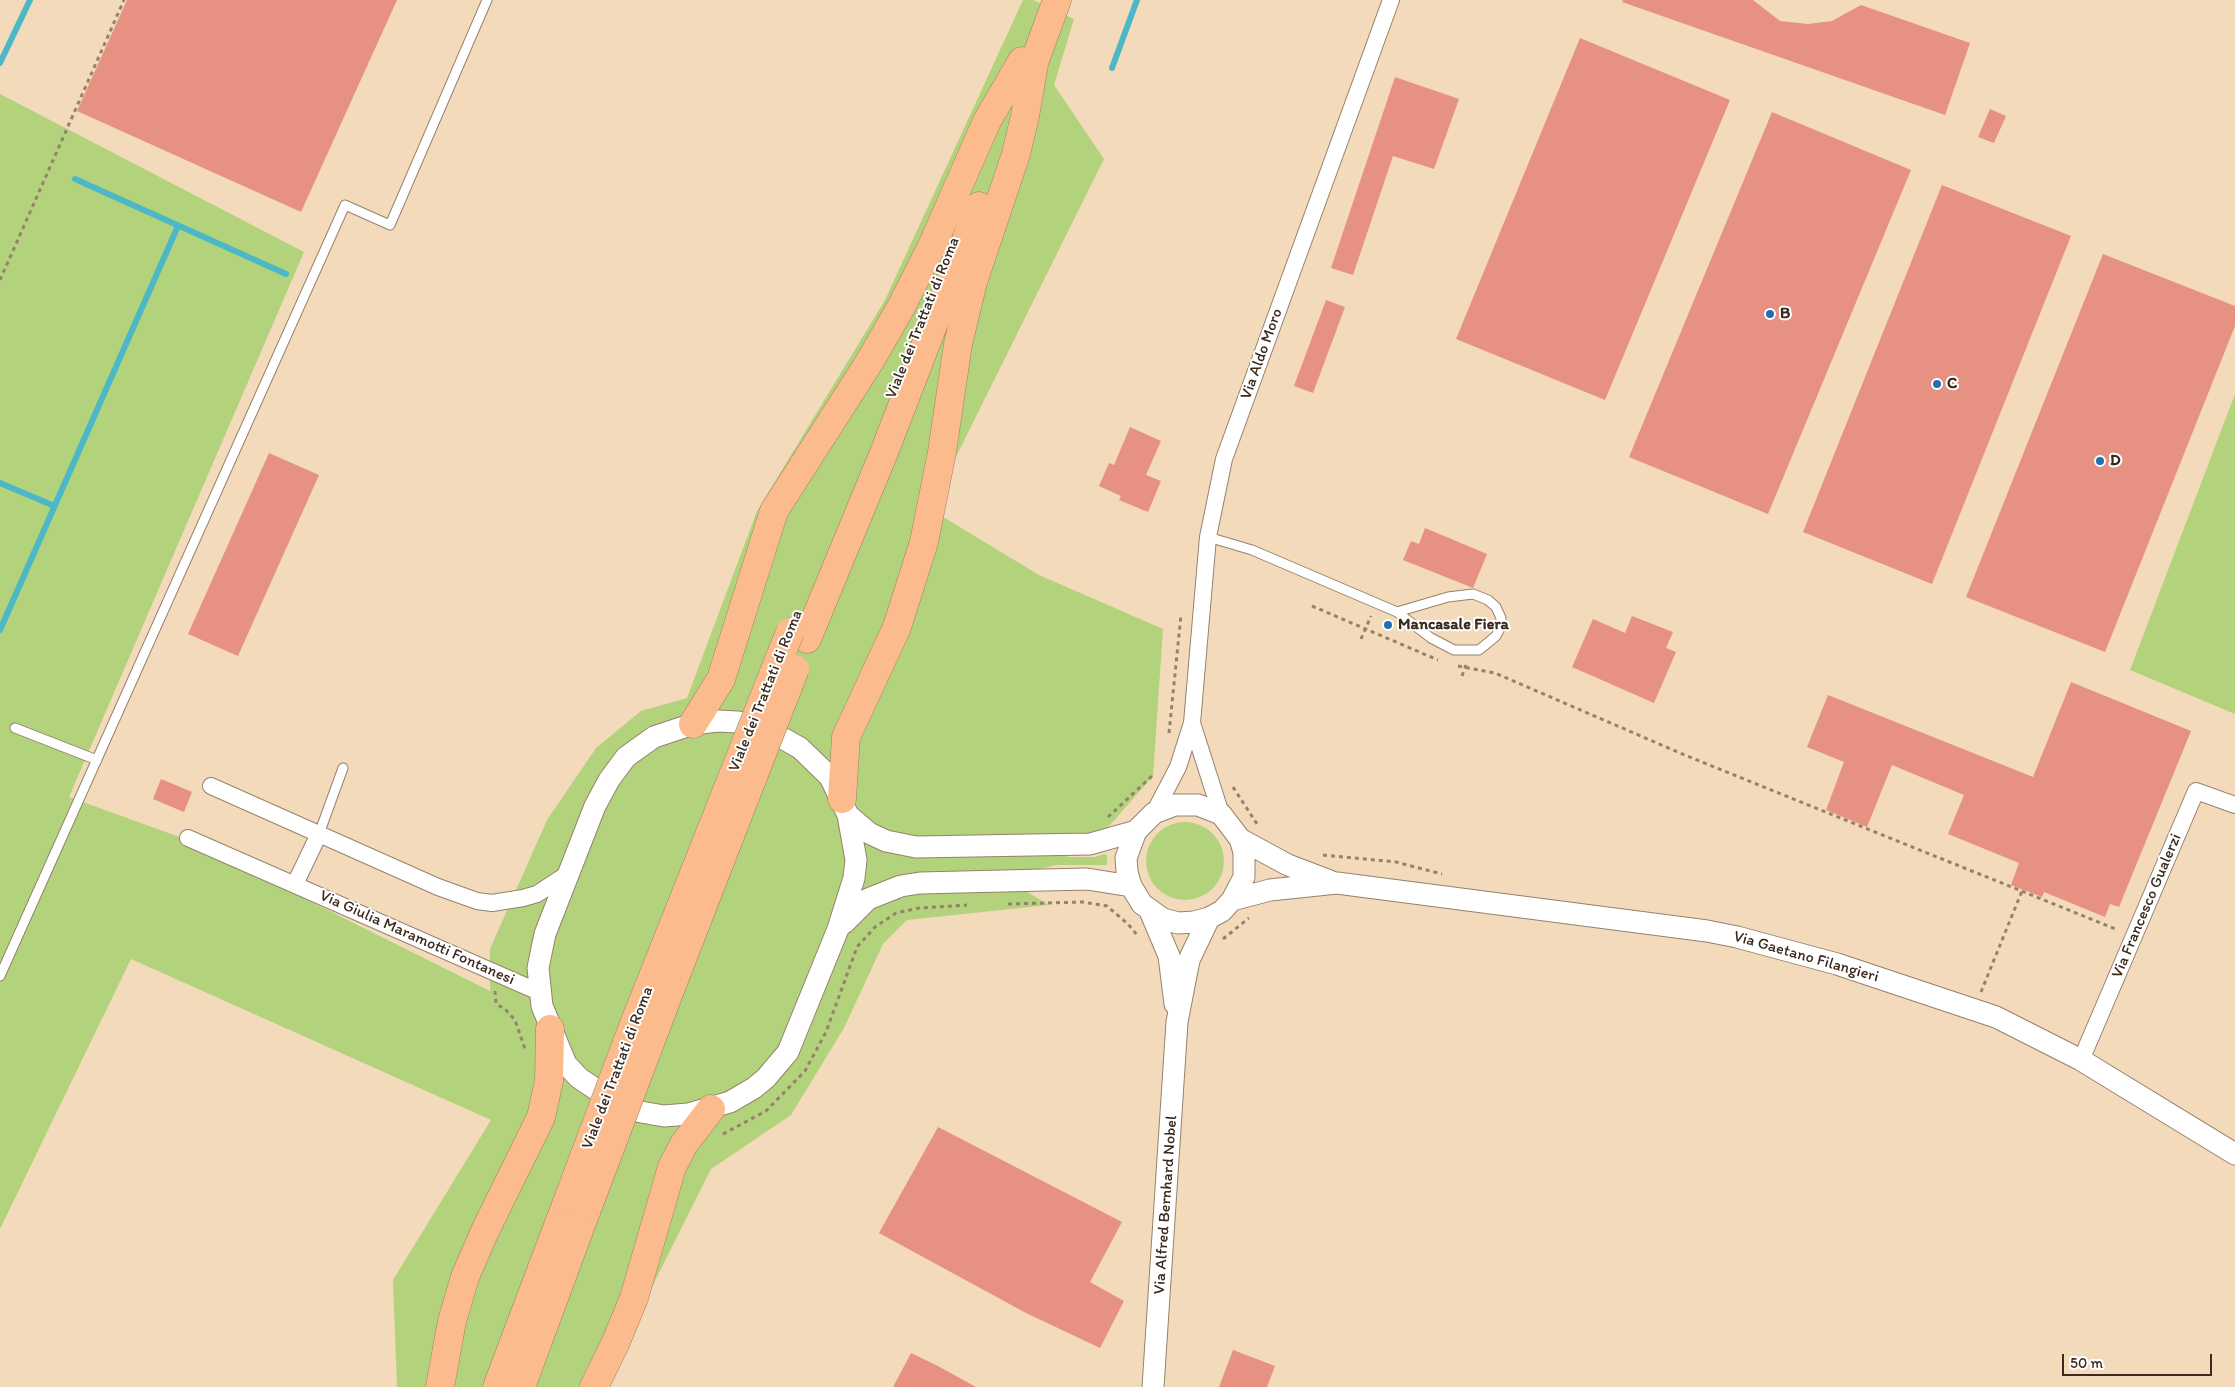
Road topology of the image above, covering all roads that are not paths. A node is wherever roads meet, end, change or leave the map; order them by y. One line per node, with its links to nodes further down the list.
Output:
1 (488, 0): 11 (lane)
2 (1046, 0): 5 (highway, Viale dei Trattati di Roma)
3 (1057, 0): 5 (highway, Viale dei Trattati di Roma)
4 (1390, 0): 6 (street, Via Aldo Moro)
5 (1028, 63): 9 (highway); 15 (highway); 37 (highway, Viale dei Trattati di Roma, bridge)
6 (1208, 537): 7 (lane); 8 (street, Via Aldo Moro)
7 (1396, 612): 7 (lane)
8 (1192, 723): 16 (street, Via Aldo Moro); 17 (street, Via Aldo Moro)
9 (693, 724): 15 (street); 22 (street)
10 (15, 728): 11 (lane)
11 (97, 760): 30 (lane)
12 (343, 768): 19 (lane)
13 (211, 786): 19 (street)
14 (2235, 805): 34 (street, Via Francesco Gualerzi)
15 (845, 807): 18 (street); 29 (street)
16 (1154, 813): 17 (street); 18 (street)
17 (1221, 814): 21 (street)
18 (1136, 831): 25 (street)
19 (319, 834): 22 (street); 24 (street)
20 (188, 838): 24 (street, Via Giulia Maramotti Fontanesi)
21 (1240, 839): 23 (street, Via Gaetano Filangieri); 26 (street)
22 (569, 873): 31 (street)
23 (1337, 883): 26 (street, Via Gaetano Filangieri); 34 (street, Via Gaetano Filangieri)
24 (295, 884): 31 (street, Via Giulia Maramotti Fontanesi)
25 (1131, 886): 27 (street); 29 (street)
26 (1232, 900): 28 (street)
27 (1150, 911): 28 (street); 32 (street, Via Alfred Bernhard Nobel)
28 (1209, 918): 32 (street, Via Alfred Bernhard Nobel)
29 (838, 929): 35 (street)
30 (0, 976)
31 (539, 992): 33 (street)
32 (1177, 1022): 42 (street, Via Alfred Bernhard Nobel)
33 (550, 1030): 35 (street); 38 (highway)
34 (2081, 1060): 36 (street, Via Gaetano Filangieri)
35 (711, 1109): 41 (highway)
36 (2235, 1154)
37 (577, 1206): 39 (highway, Viale dei Trattati di Roma); 40 (highway, Viale dei Trattati di Roma)
38 (440, 1387)
39 (497, 1387)
40 (521, 1387)
41 (594, 1387)
42 (1153, 1387)

